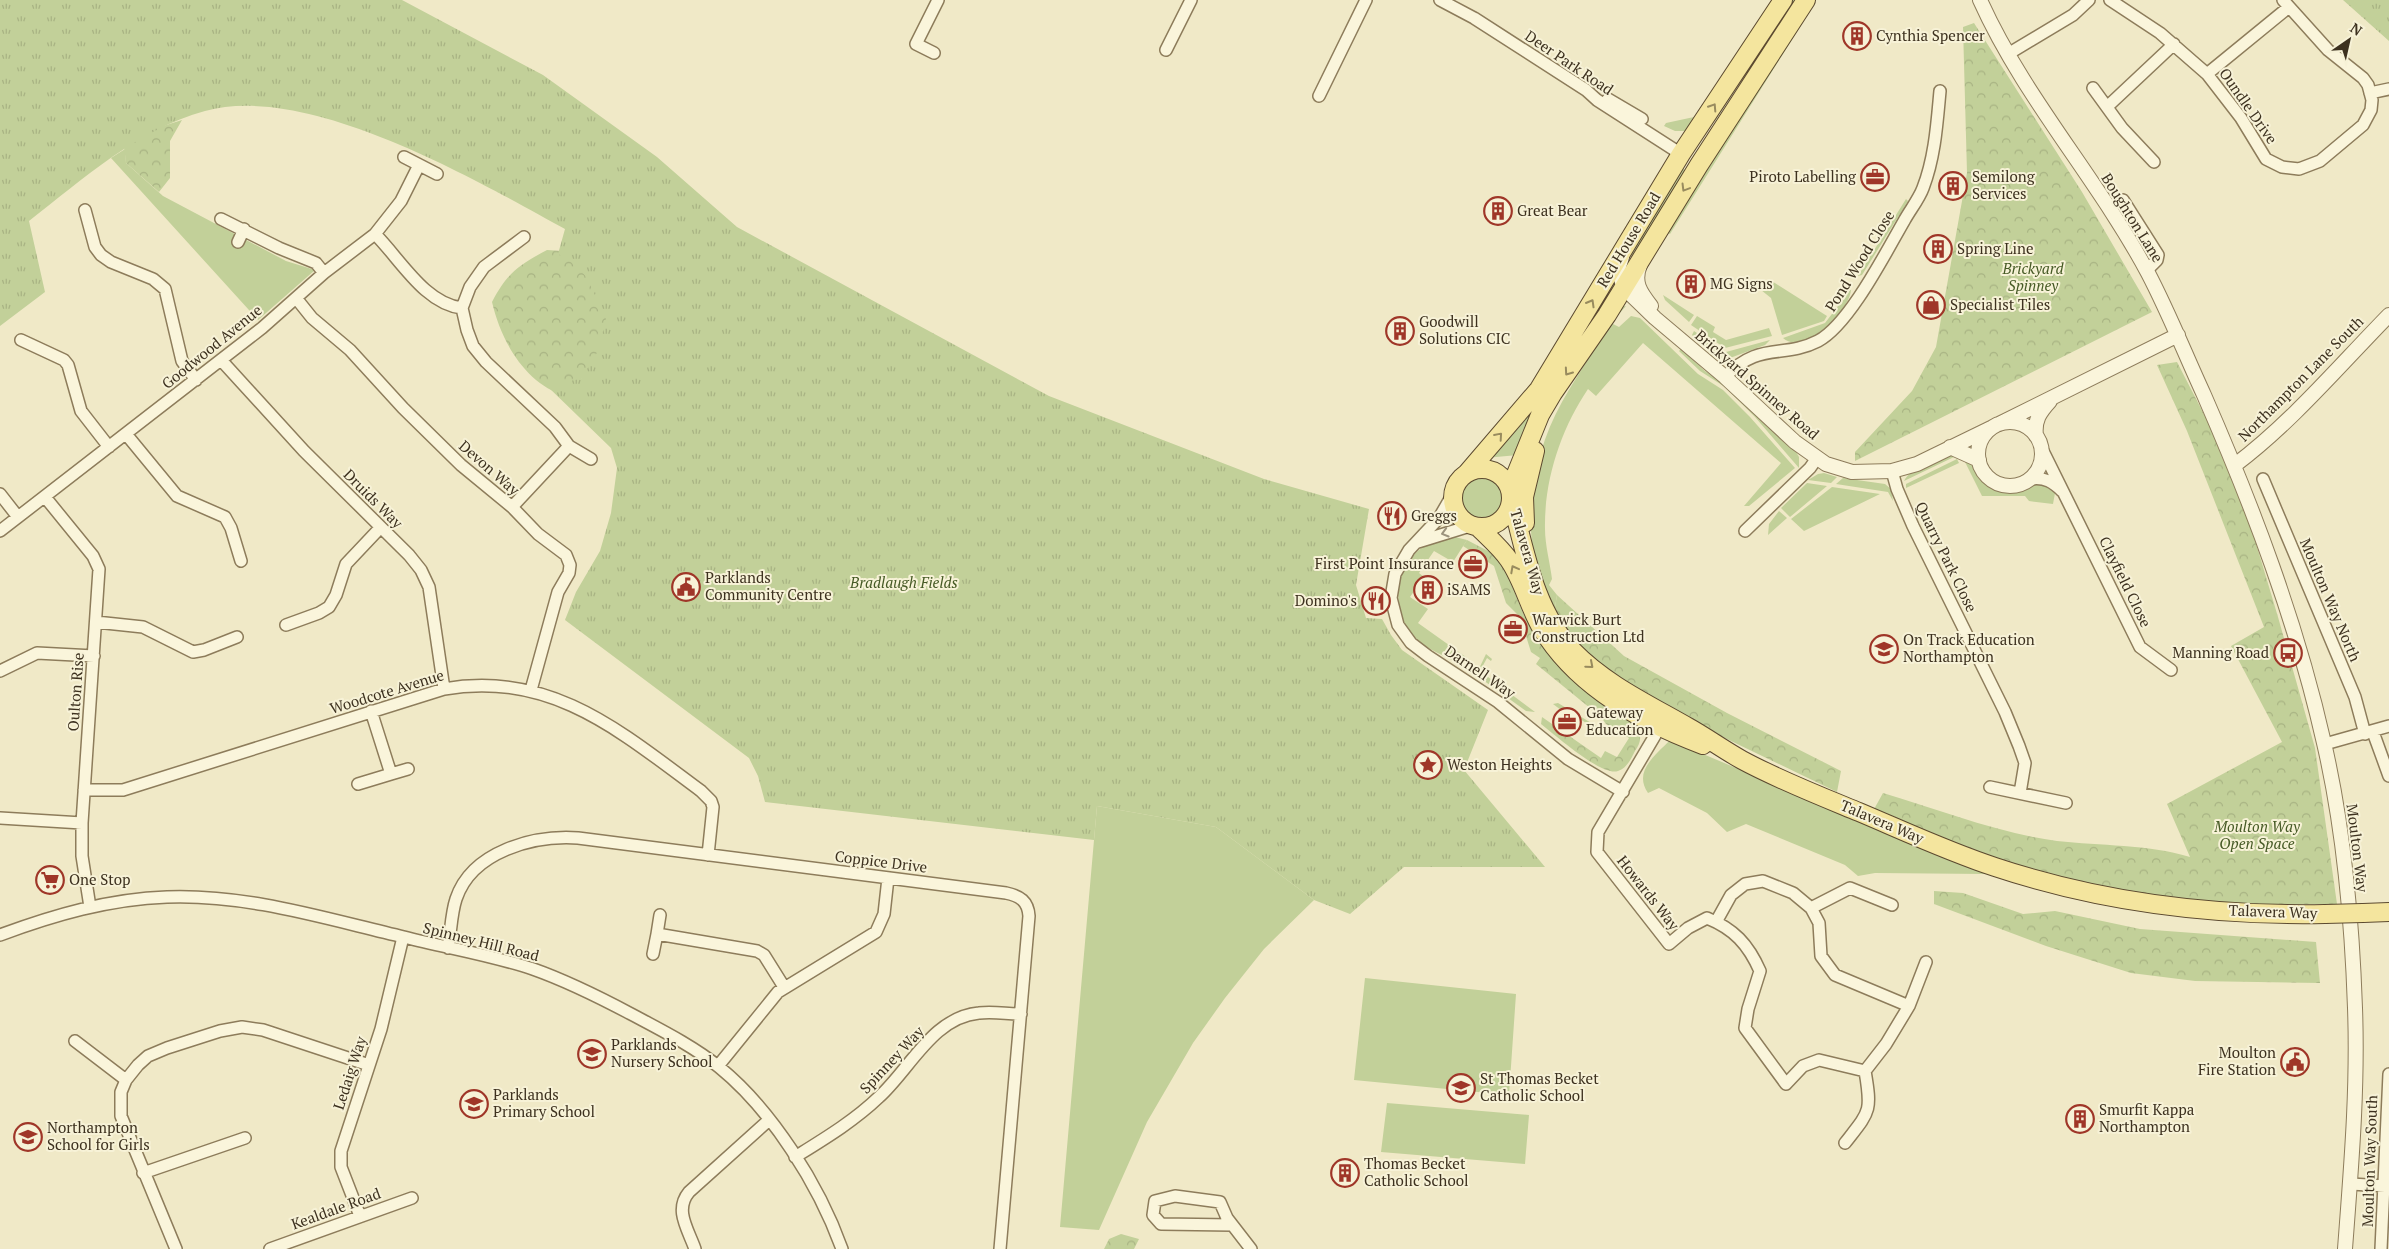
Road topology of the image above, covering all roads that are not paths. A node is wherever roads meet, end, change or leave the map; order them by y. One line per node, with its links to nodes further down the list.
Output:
1 (938, 0): 13 (street)
2 (1191, 0): 12 (street)
3 (1366, 0): 20 (street)
4 (1440, 0): 22 (street, Deer Park Road)
5 (1783, 0): 22 (main road, Red House Road, one-way to 5)
6 (1806, 0): 22 (main road)
7 (1980, 0): 14 (street, Boughton Lane)
8 (2089, 0): 14 (street)
9 (2110, 0): 11 (street, Oundle Drive)
10 (2286, 3): 15 (street); 19 (street)
11 (2174, 44): 15 (street, Oundle Drive); 21 (street)
12 (1166, 50)
13 (934, 54)
14 (2008, 54): 36 (street, Boughton Lane)
15 (2207, 74): 19 (street, Oundle Drive)
16 (2093, 88): 21 (street)
17 (2389, 89): 19 (street)
18 (1940, 91): 48 (street, Pond Wood Close)
19 (2370, 92)
20 (1319, 96)
21 (2108, 106): 24 (street)
22 (1690, 153): 34 (main road, Red House Road); 35 (main road, one-way to 35)
23 (404, 157): 25 (street)
24 (2154, 162)
25 (419, 165): 26 (street); 31 (street, Goodwood Avenue)
26 (437, 174)
27 (2122, 200): 36 (street)
28 (85, 210): 49 (street)
29 (221, 218): 30 (street)
30 (244, 230): 33 (street); 37 (street)
31 (374, 234): 37 (street, Goodwood Avenue); 42 (street)
32 (524, 237): 42 (street)
33 (238, 242)
34 (1624, 250): 38 (street); 39 (main road, Red House Road)
35 (1643, 258): 38 (main road); 40 (street)
36 (2147, 270): 45 (street, Boughton Lane)
37 (324, 273): 41 (street, Goodwood Avenue)
38 (1624, 282): 39 (street); 40 (street); 44 (street, Brickyard Spinney Road); 50 (main road, one-way to 50)
39 (1602, 284): 63 (main road, Red House Road, one-way to 39)
40 (1644, 297): 44 (street)
41 (296, 298): 47 (street, Goodwood Avenue); 71 (street, Devon Way)
42 (462, 308): 55 (street)
43 (2389, 315): 61 (street, Northampton Lane South)
44 (1674, 333): 48 (street, Brickyard Spinney Road)
45 (2178, 336): 51 (street, Brickyard Spinney Road); 61 (street, Boughton Lane)
46 (21, 340): 56 (street)
47 (221, 360): 49 (street, Goodwood Avenue); 74 (street, Druids Way)
48 (1724, 377): 58 (street, Brickyard Spinney Road)
49 (196, 380): 53 (street, Goodwood Avenue)
50 (1553, 393): 68 (main road); 78 (main road)
51 (2052, 398): 52 (street, Brickyard Spinney Road); 54 (street, Brickyard Spinney Road)
52 (1995, 426): 54 (street); 57 (street, Brickyard Spinney Road); 60 (street)
53 (126, 434): 56 (street, Goodwood Avenue); 79 (street)
54 (2038, 440): 64 (street); 69 (street, Clayfield Close)
55 (570, 446): 59 (street); 71 (street)
56 (109, 447): 70 (street, Goodwood Avenue)
57 (1950, 447): 60 (street); 62 (street, Brickyard Spinney Road)
58 (1816, 458): 62 (street, Brickyard Spinney Road); 76 (street)
59 (591, 459)
60 (1979, 460): 64 (street)
61 (2234, 465): 92 (street, Moulton Way)
62 (1892, 471): 101 (street, Quarry Park Close)
63 (1467, 473): 66 (main road); 68 (main road)
64 (2031, 479): 69 (street, Clayfield Close)
65 (2263, 479): 91 (street, Moulton Way North)
66 (1454, 492): 73 (main road); 77 (street, Darnell Way)
67 (0, 494): 72 (street)
68 (1510, 494): 73 (main road); 78 (main road, Talavera Way)
69 (2067, 496): 84 (street, Clayfield Close)
70 (45, 497): 72 (street, Goodwood Avenue); 80 (street, Oulton Rise)
71 (512, 507): 87 (street, Devon Way)
72 (18, 517): 75 (street, Goodwood Avenue)
73 (1476, 526): 77 (street, one-way to 77); 90 (main road, one-way to 73)
74 (380, 528): 81 (street); 86 (street, Druids Way)
75 (0, 531)
76 (1745, 531)
77 (1416, 543): 100 (street, Darnell Way)
78 (1528, 560): 93 (main road, Talavera Way, one-way to 93)
79 (241, 561)
80 (96, 622): 82 (street); 83 (street, Oulton Rise)
81 (286, 625)
82 (237, 637)
83 (94, 656): 85 (street); 99 (street, Oulton Rise)
84 (2171, 670)
85 (0, 671)
86 (444, 689): 87 (street, Woodcote Avenue); 88 (street, Woodcote Avenue)
87 (531, 690): 105 (street, Woodcote Avenue)
88 (371, 711): 95 (street); 99 (street, Woodcote Avenue)
89 (2389, 726): 91 (street)
90 (1660, 727): 93 (main road); 100 (street, Howards Way)
91 (2369, 733): 92 (street); 96 (street, Moulton Way North)
92 (2325, 744): 133 (street, Moulton Way)
93 (1743, 760): 110 (main road, Talavera Way, bridge)
94 (408, 769): 95 (street)
95 (391, 774): 97 (street)
96 (2389, 776)
97 (358, 784)
98 (1990, 787): 101 (street)
99 (84, 790): 104 (street, Oulton Rise)
100 (1623, 792): 112 (street, Howards Way)
101 (2020, 793): 102 (street)
102 (2066, 803)
103 (0, 818): 104 (street)
104 (82, 823): 108 (street, Oulton Rise)
105 (708, 855): 106 (street, Coppice Drive); 116 (street, Coppice Drive)
106 (888, 878): 119 (street); 121 (street, Coppice Drive)
107 (1892, 905): 109 (street)
108 (90, 907): 114 (street, Spinney Hill Road); 115 (street, Spinney Hill Road)
109 (1811, 908): 112 (street); 120 (street)
110 (2389, 912)
111 (660, 915): 113 (street)
112 (1716, 922): 125 (street)
113 (656, 934): 117 (street); 119 (street)
114 (0, 935)
115 (403, 937): 116 (street, Spinney Hill Road); 123 (street, Ledaig Way)
116 (448, 948): 124 (street, Spinney Hill Road)
117 (653, 954)
118 (1926, 962): 120 (street)
119 (784, 987): 124 (street)
120 (1909, 1006): 125 (street)
121 (1021, 1014): 131 (street, Spinney Way); 142 (street, Coppice Drive)
122 (75, 1041): 127 (street)
123 (369, 1065): 127 (street); 136 (street, Ledaig Way)
124 (718, 1066): 128 (street, Spinney Hill Road)
125 (1865, 1071): 130 (street)
126 (2389, 1074): 134 (street, Moulton Way South)
127 (126, 1080): 132 (street)
128 (769, 1120): 131 (street, Spinney Hill Road); 140 (street)
129 (246, 1138): 132 (street)
130 (1845, 1143)
131 (795, 1157): 141 (street, Spinney Hill Road)
132 (143, 1173): 138 (street)
133 (2350, 1184): 134 (street); 144 (street, Moulton Way)
134 (2385, 1186): 145 (street, Moulton Way South)
135 (412, 1198): 136 (street, Kealdale Road)
136 (360, 1216): 139 (street, Kealdale Road)
137 (1232, 1225): 137 (street); 143 (street)
138 (176, 1249)
139 (270, 1249)
140 (695, 1249)
141 (842, 1249)
142 (1000, 1249)
143 (1251, 1249)
144 (2345, 1249)
145 (2382, 1249)

